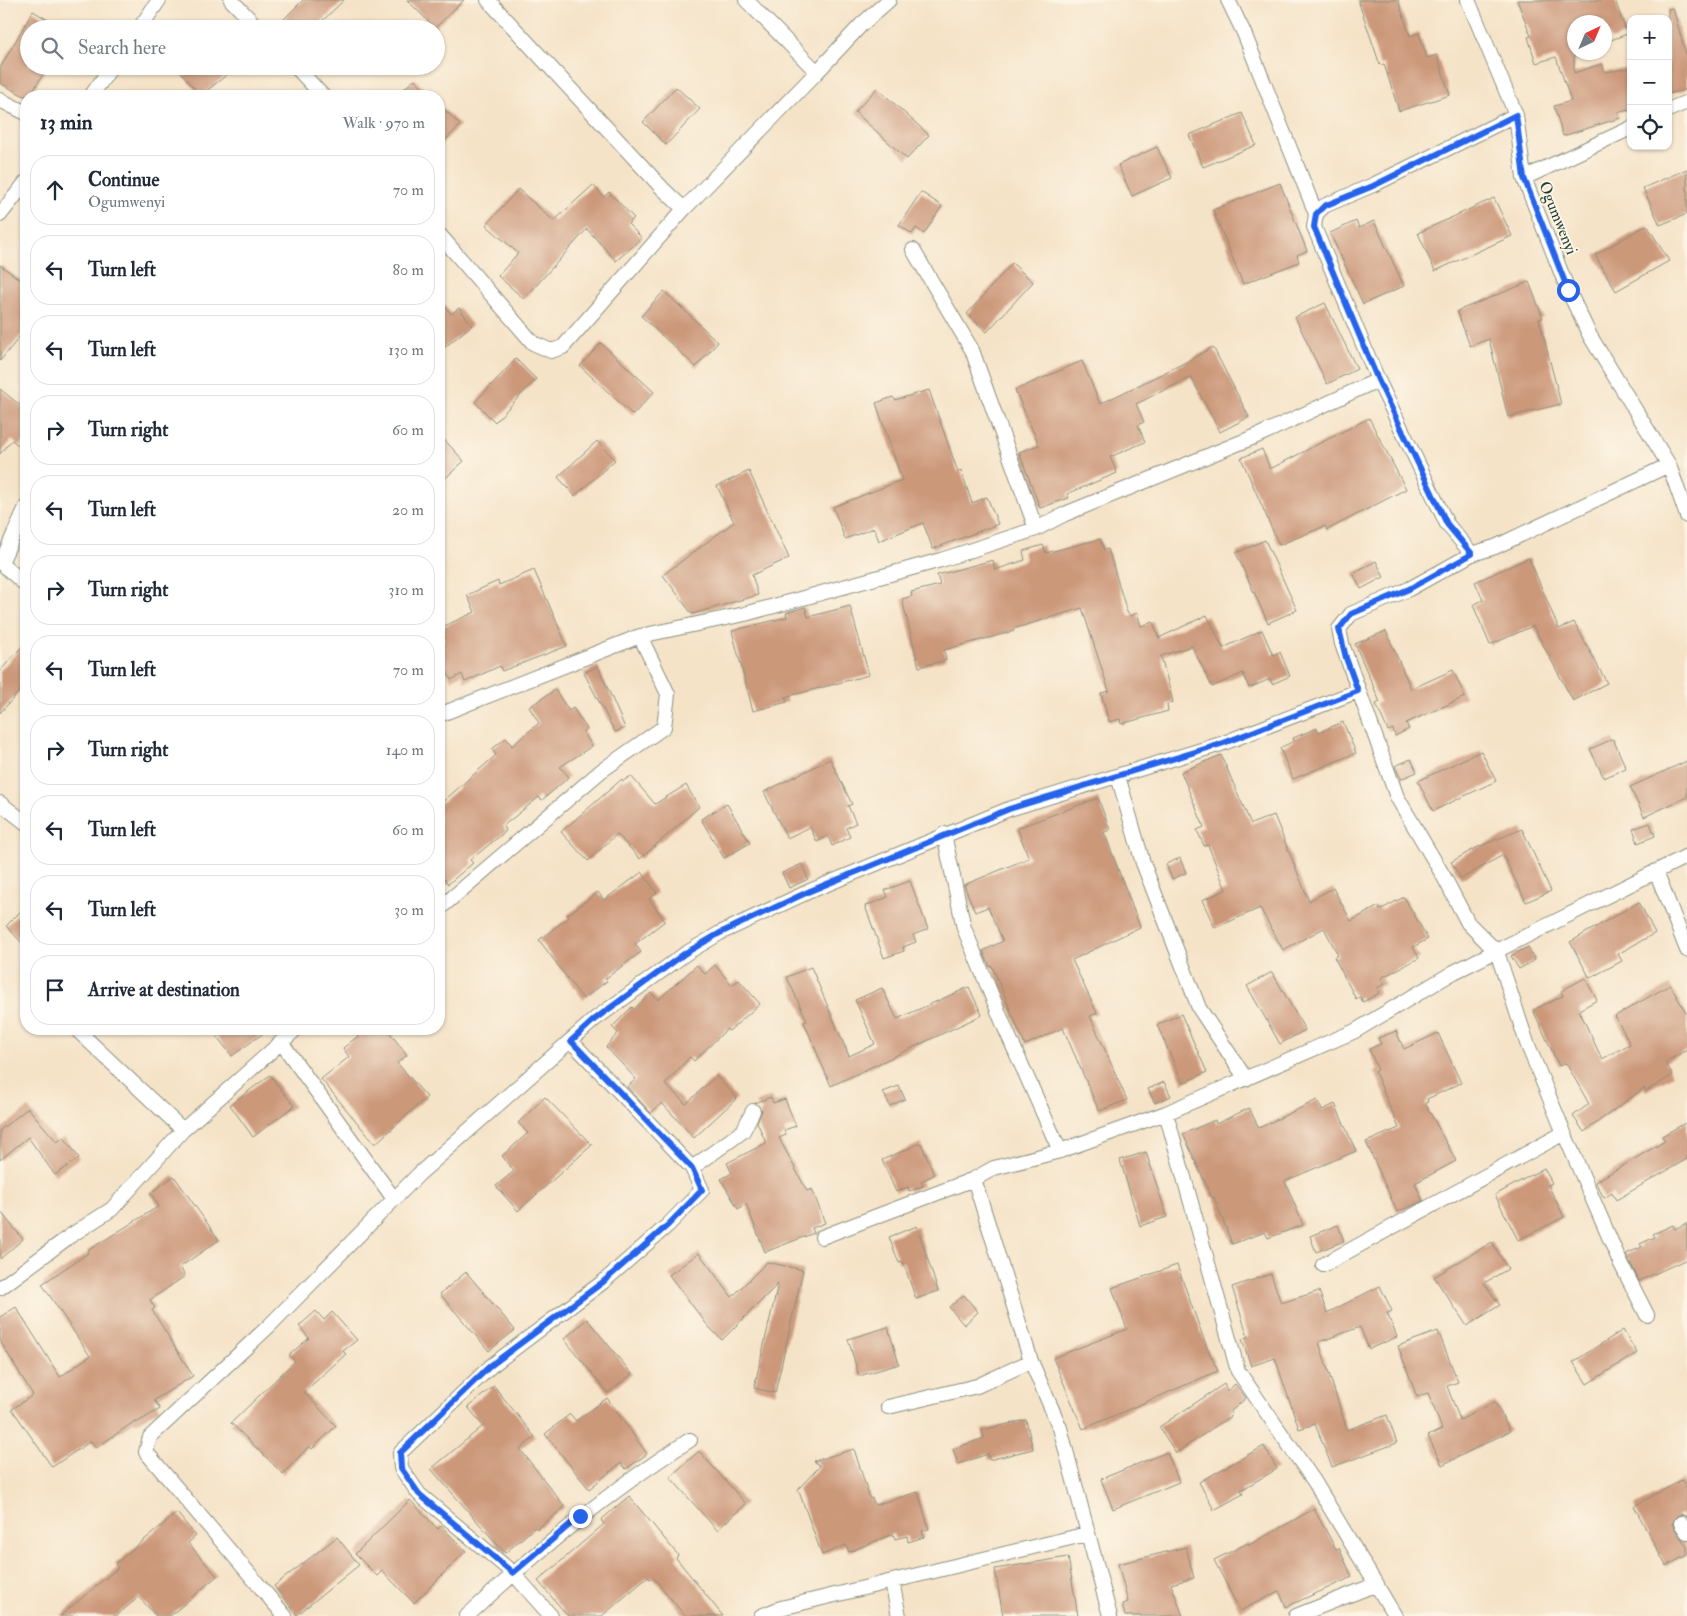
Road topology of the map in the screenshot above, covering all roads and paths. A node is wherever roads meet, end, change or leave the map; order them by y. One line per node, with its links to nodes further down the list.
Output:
1 (159, 0): 8 (street)
2 (231, 0): 9 (street)
3 (488, 0): 23 (street)
4 (746, 0): 10 (street)
5 (889, 0): 10 (street)
6 (1228, 0): 24 (street)
7 (1468, 0): 19 (street, Ogumwenyi)
8 (145, 20)
9 (250, 20)
10 (817, 72): 23 (street)
11 (106, 75): 13 (street)
12 (303, 75): 14 (street)
13 (95, 90)
14 (317, 90)
15 (0, 100): 18 (street)
16 (1687, 102): 17 (street)
17 (1672, 108)
18 (20, 110)
19 (1516, 115): 21 (street, Ogumwenyi); 24 (street)
20 (1627, 130): 21 (street)
21 (1524, 178): 29 (street, Ogumwenyi)
22 (20, 190): 25 (street)
23 (684, 209): 26 (street)
24 (1316, 214): 28 (street)
25 (0, 215)
26 (445, 241)
27 (913, 250): 32 (street)
28 (1378, 380): 32 (street); 33 (street)
29 (1669, 465): 30 (street, Ogumwenyi); 33 (street)
30 (1687, 516)
31 (20, 520): 34 (street)
32 (1036, 528): 36 (street)
33 (1472, 554): 37 (street)
34 (1, 562): 35 (street)
35 (20, 579)
36 (640, 636): 38 (street); 45 (street)
37 (1358, 691): 39 (street); 47 (street)
38 (445, 712)
39 (1118, 776): 42 (street); 52 (street)
40 (0, 803): 41 (street)
41 (20, 818)
42 (944, 834): 50 (street); 57 (street)
43 (1687, 856): 44 (street)
44 (1656, 871): 46 (street); 47 (street)
45 (445, 904)
46 (1687, 950)
47 (1497, 952): 52 (street); 56 (street)
48 (82, 1035): 55 (street)
49 (289, 1035): 51 (street)
50 (571, 1041): 58 (street); 60 (street)
51 (280, 1042): 55 (street); 60 (street)
52 (1246, 1079): 54 (street)
53 (753, 1111): 58 (street)
54 (1166, 1113): 57 (street); 71 (street)
55 (183, 1130): 63 (street)
56 (1564, 1133): 62 (street); 64 (street)
57 (1060, 1151): 59 (street)
58 (692, 1168): 69 (street)
59 (974, 1180): 61 (street); 65 (street)
60 (394, 1199): 72 (street)
61 (822, 1237)
62 (1323, 1265)
63 (0, 1288)
64 (1647, 1316)
65 (1031, 1361): 66 (street); 68 (street)
66 (888, 1406)
67 (690, 1440): 69 (street)
68 (1087, 1534): 70 (street); 77 (street)
69 (513, 1573): 73 (street); 74 (street)
70 (892, 1582): 75 (street); 76 (street)
71 (1377, 1584): 78 (street); 79 (street)
72 (286, 1616)
73 (466, 1616)
74 (551, 1616)
75 (761, 1616)
76 (899, 1616)
77 (1110, 1616)
78 (1296, 1616)
79 (1395, 1616)

